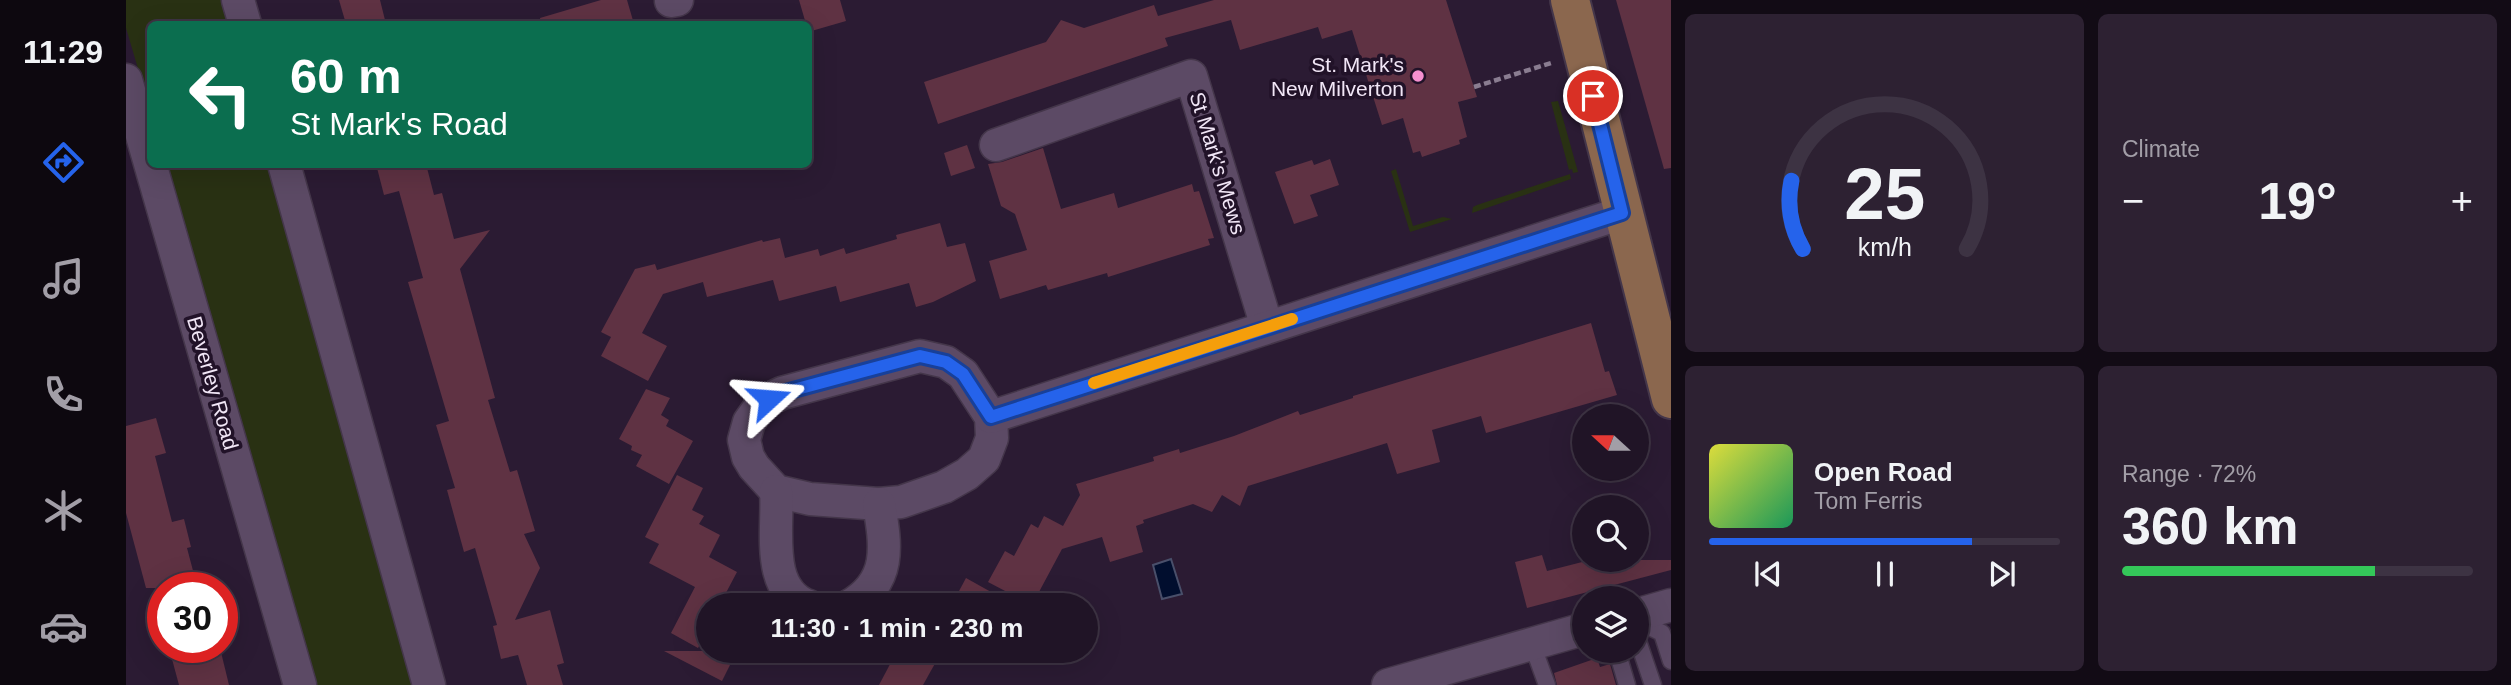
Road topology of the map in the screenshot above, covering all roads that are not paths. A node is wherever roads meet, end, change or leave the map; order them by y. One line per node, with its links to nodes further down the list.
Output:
1 (238, 0): 3 (street)
2 (1570, 0): 9 (main road)
3 (244, 21)
4 (126, 80): 6 (street, Beverley Road)
5 (996, 145): 10 (street, St Mark's Mews)
6 (147, 153)
7 (151, 168): 25 (street, Beverley Road)
8 (285, 168): 26 (street)
9 (1622, 213): 10 (street); 11 (main road)
10 (1267, 327): 12 (street)
11 (1671, 399)
12 (991, 417): 13 (street); 14 (street)
13 (776, 491): 14 (street); 15 (street)
14 (879, 504): 16 (street)
15 (791, 593)
16 (867, 593)
17 (1671, 605): 18 (street)
18 (1649, 613)
19 (1649, 625): 22 (lane)
20 (1572, 632): 21 (street)
21 (1532, 644): 27 (street); 28 (lane)
22 (1671, 661)
23 (1620, 663): 29 (lane)
24 (1646, 663): 30 (lane)
25 (300, 685)
26 (429, 685)
27 (1388, 685)
28 (1547, 685)
29 (1627, 685)
30 (1653, 685)

